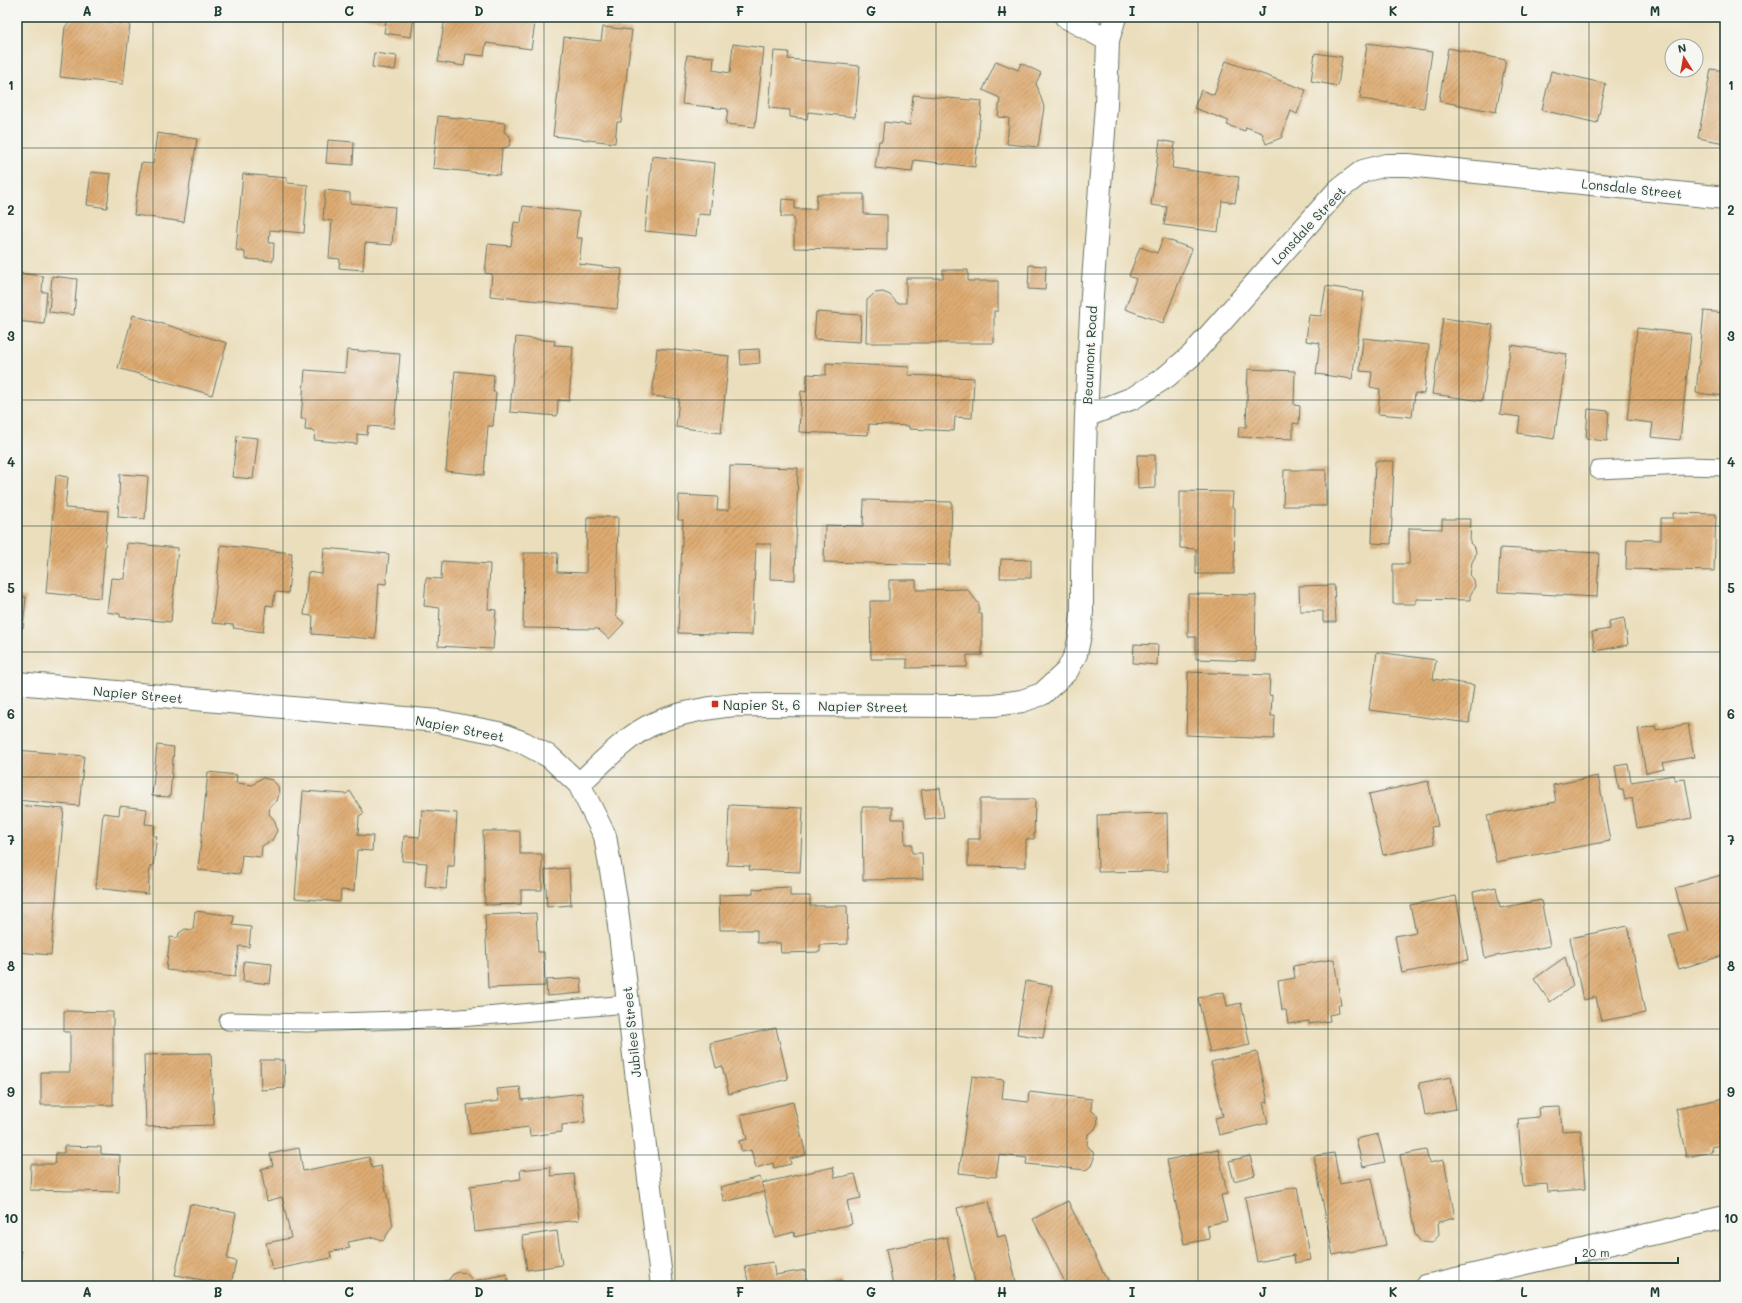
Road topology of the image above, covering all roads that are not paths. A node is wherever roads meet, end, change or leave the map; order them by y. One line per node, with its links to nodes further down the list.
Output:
1 (1066, 17): 3 (street)
2 (1115, 17): 3 (street, Beaumont Road)
3 (1108, 40): 5 (street, Beaumont Road)
4 (1725, 198): 5 (street, Lonsdale Street)
5 (1086, 416): 9 (street, Beaumont Road)
6 (1725, 466): 7 (lane)
7 (1598, 470)
8 (17, 683): 10 (street, Napier Street)
9 (1052, 686): 10 (street, Napier Street)
10 (579, 784): 11 (street, Jubilee Street)
11 (628, 1004): 12 (lane); 14 (street, Jubilee Street)
12 (228, 1021)
13 (1725, 1217): 15 (street)
14 (662, 1286)
15 (1426, 1286)

